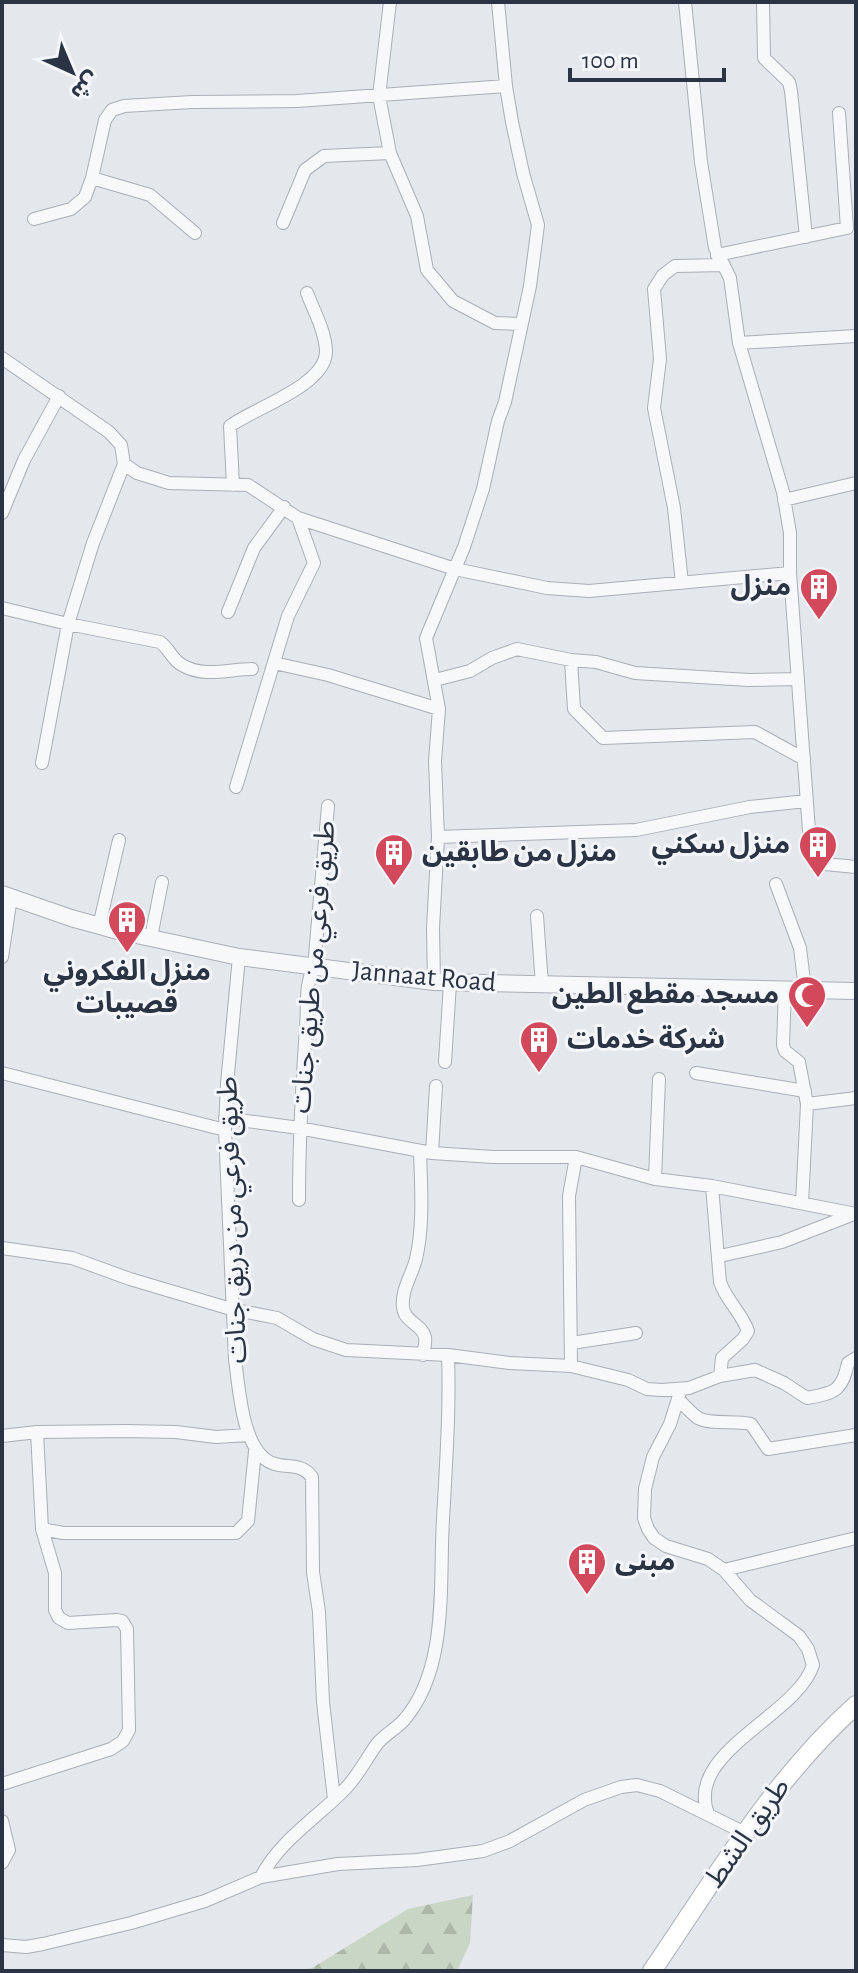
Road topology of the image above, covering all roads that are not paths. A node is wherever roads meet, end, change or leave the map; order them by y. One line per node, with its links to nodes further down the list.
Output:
1 (390, 2): 6 (street)
2 (498, 2): 5 (street)
3 (685, 2): 15 (street)
4 (763, 2): 14 (street)
5 (506, 86): 6 (street); 17 (street)
6 (379, 96): 8 (street); 9 (street)
7 (839, 113): 12 (street)
8 (390, 153): 11 (street); 17 (street)
9 (92, 178): 10 (street); 13 (street)
10 (34, 219)
11 (283, 223)
12 (851, 228): 14 (street)
13 (195, 233)
14 (806, 237): 15 (street)
15 (721, 260): 19 (street); 31 (street)
16 (307, 293): 24 (street)
17 (521, 324): 29 (street)
18 (856, 336): 19 (street)
19 (739, 343): 25 (street)
20 (2, 358): 21 (street)
21 (59, 396): 22 (street); 27 (street)
22 (124, 464): 24 (street); 34 (street)
23 (856, 483): 25 (street)
24 (233, 485): 26 (street)
25 (784, 500): 30 (street)
26 (284, 507): 28 (street); 33 (street)
27 (2, 513)
28 (298, 518): 29 (street); 36 (street)
29 (455, 569): 31 (street); 39 (street)
30 (790, 573): 31 (street); 38 (street)
31 (682, 583)
32 (2, 608): 34 (street)
33 (228, 612)
34 (68, 624): 37 (street); 42 (street)
35 (571, 660): 38 (street); 39 (street); 41 (street)
36 (274, 663): 40 (street); 43 (street)
37 (252, 669)
38 (798, 679): 41 (street)
39 (435, 680): 40 (street)
40 (439, 709): 46 (street)
41 (804, 759): 44 (street)
42 (42, 763)
43 (236, 787)
44 (806, 801): 46 (street); 48 (street)
45 (328, 806): 57 (street, طريق فرعي من طريق جنات)
46 (438, 837): 58 (street)
47 (119, 840): 53 (street)
48 (856, 867)
49 (162, 882): 54 (street)
50 (776, 884): 61 (street)
51 (7, 896): 53 (street, Jannaat Road); 55 (street)
52 (537, 916): 59 (street)
53 (99, 926): 54 (street, Jannaat Road)
54 (151, 937): 56 (street, Jannaat Road)
55 (2, 957)
56 (239, 957): 57 (street, Jannaat Road); 70 (street, طريق فرعي من دريق جنات)
57 (314, 967): 58 (street, Jannaat Road); 71 (street, طريق فرعي من طريق جنات)
58 (442, 983): 59 (street, Jannaat Road); 63 (street)
59 (542, 985): 60 (street, Jannaat Road)
60 (785, 989): 61 (street, Jannaat Road); 68 (street)
61 (805, 989): 62 (street, Jannaat Road)
62 (856, 991)
63 (445, 1062)
64 (2, 1073): 70 (street)
65 (696, 1073): 68 (street)
66 (659, 1079): 74 (street)
67 (436, 1086): 72 (street)
68 (806, 1098): 69 (street); 77 (street)
69 (856, 1098)
70 (225, 1124): 71 (street); 81 (street, طريق فرعي من دريق جنات)
71 (299, 1128): 72 (street); 76 (street, طريق فرعي من طريق جنات)
72 (426, 1152): 73 (street); 84 (street)
73 (576, 1157): 74 (street); 83 (street)
74 (655, 1179): 75 (street)
75 (712, 1186): 77 (street); 80 (street)
76 (299, 1200)
77 (802, 1203): 78 (street)
78 (856, 1214): 80 (street)
79 (2, 1248): 81 (street)
80 (720, 1256): 88 (street)
81 (231, 1309): 84 (street); 91 (street, طريق فرعي من دريق جنات)
82 (636, 1333): 83 (street)
83 (572, 1343): 87 (street)
84 (423, 1355): 85 (street)
85 (448, 1355): 87 (street); 100 (street)
86 (856, 1358): 88 (street)
87 (571, 1366): 89 (street)
88 (720, 1376): 89 (street)
89 (680, 1394): 92 (street); 97 (street)
90 (37, 1432): 91 (street); 93 (street); 95 (street)
91 (249, 1435): 94 (street, طريق فرعي من دريق جنات)
92 (856, 1435)
93 (2, 1436)
94 (255, 1451): 95 (street); 100 (street)
95 (42, 1529): 99 (street)
96 (856, 1538): 97 (street)
97 (724, 1570): 101 (street)
98 (856, 1705): 103 (main road, طريق الشط)
99 (2, 1784)
100 (334, 1799): 105 (street)
101 (708, 1814): 103 (street); 105 (street)
102 (2, 1821): 104 (street)
103 (745, 1833): 107 (main road, طريق الشط)
104 (2, 1863)
105 (261, 1877): 106 (street)
106 (2, 1945)
107 (652, 1971)

